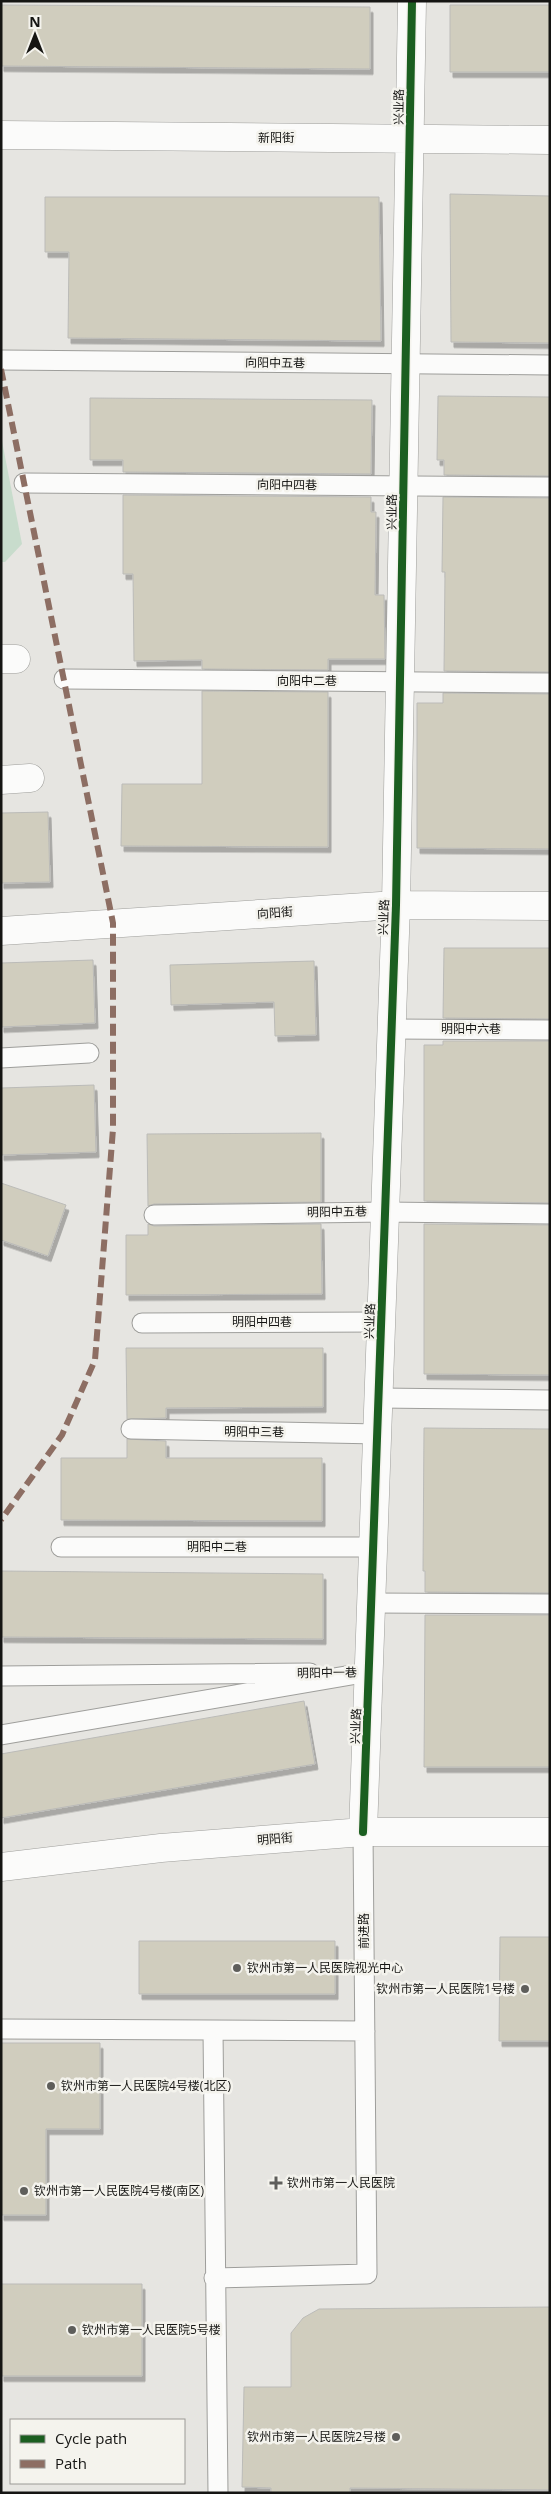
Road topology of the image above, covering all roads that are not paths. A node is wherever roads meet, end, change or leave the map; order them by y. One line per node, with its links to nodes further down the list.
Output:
1 (412, 1): 3 (street, 兴业路)
2 (1, 135): 3 (street, 新阳街)
3 (410, 139): 4 (street, 新阳街); 6 (street, 兴业路)
4 (550, 140)
5 (1, 360): 6 (lane, 向阳中五巷)
6 (406, 364): 7 (lane, 向阳中五巷); 9 (street, 兴业路)
7 (550, 365)
8 (24, 483): 9 (lane, 向阳中四巷)
9 (404, 487): 10 (lane, 向阳中四巷); 12 (street, 兴业路)
10 (550, 488)
11 (64, 680): 12 (lane, 向阳中二巷)
12 (400, 682): 13 (lane, 向阳中二巷); 16 (street, 兴业路)
13 (550, 683)
14 (30, 778): 15 (street)
15 (1, 780)
16 (396, 905): 17 (street, 向阳街); 18 (street, 向阳街); 19 (street, 兴业路)
17 (550, 906)
18 (1, 930)
19 (392, 1029): 20 (lane, 明阳中六巷); 23 (street, 兴业路)
20 (550, 1030)
21 (90, 1054): 22 (lane)
22 (1, 1058)
23 (385, 1212): 24 (lane, 明阳中五巷); 25 (lane, 明阳中五巷); 26 (street, 兴业路)
24 (550, 1214)
25 (154, 1215)
26 (381, 1322): 27 (lane, 明阳中四巷); 28 (street, 兴业路)
27 (142, 1323)
28 (379, 1398): 29 (lane); 31 (street, 兴业路)
29 (550, 1400)
30 (131, 1429): 31 (lane, 明阳中三巷)
31 (378, 1434): 33 (street, 兴业路)
32 (61, 1547): 33 (lane, 明阳中二巷)
33 (373, 1547): 34 (street, 兴业路)
34 (372, 1603): 35 (lane); 36 (street, 兴业路)
35 (550, 1604)
36 (369, 1672): 37 (lane, 明阳中一巷); 38 (lane, 明阳中一巷); 39 (street, 兴业路)
37 (1, 1676)
38 (1, 1735)
39 (364, 1832): 40 (street, 明阳街); 41 (street, 明阳街); 44 (lane, 前进路)
40 (550, 1832)
41 (1, 1867)
42 (1, 2029): 43 (lane)
43 (213, 2030): 44 (lane); 45 (lane)
44 (364, 2031): 45 (lane, 前进路)
45 (214, 2278): 46 (lane)
46 (218, 2493)

